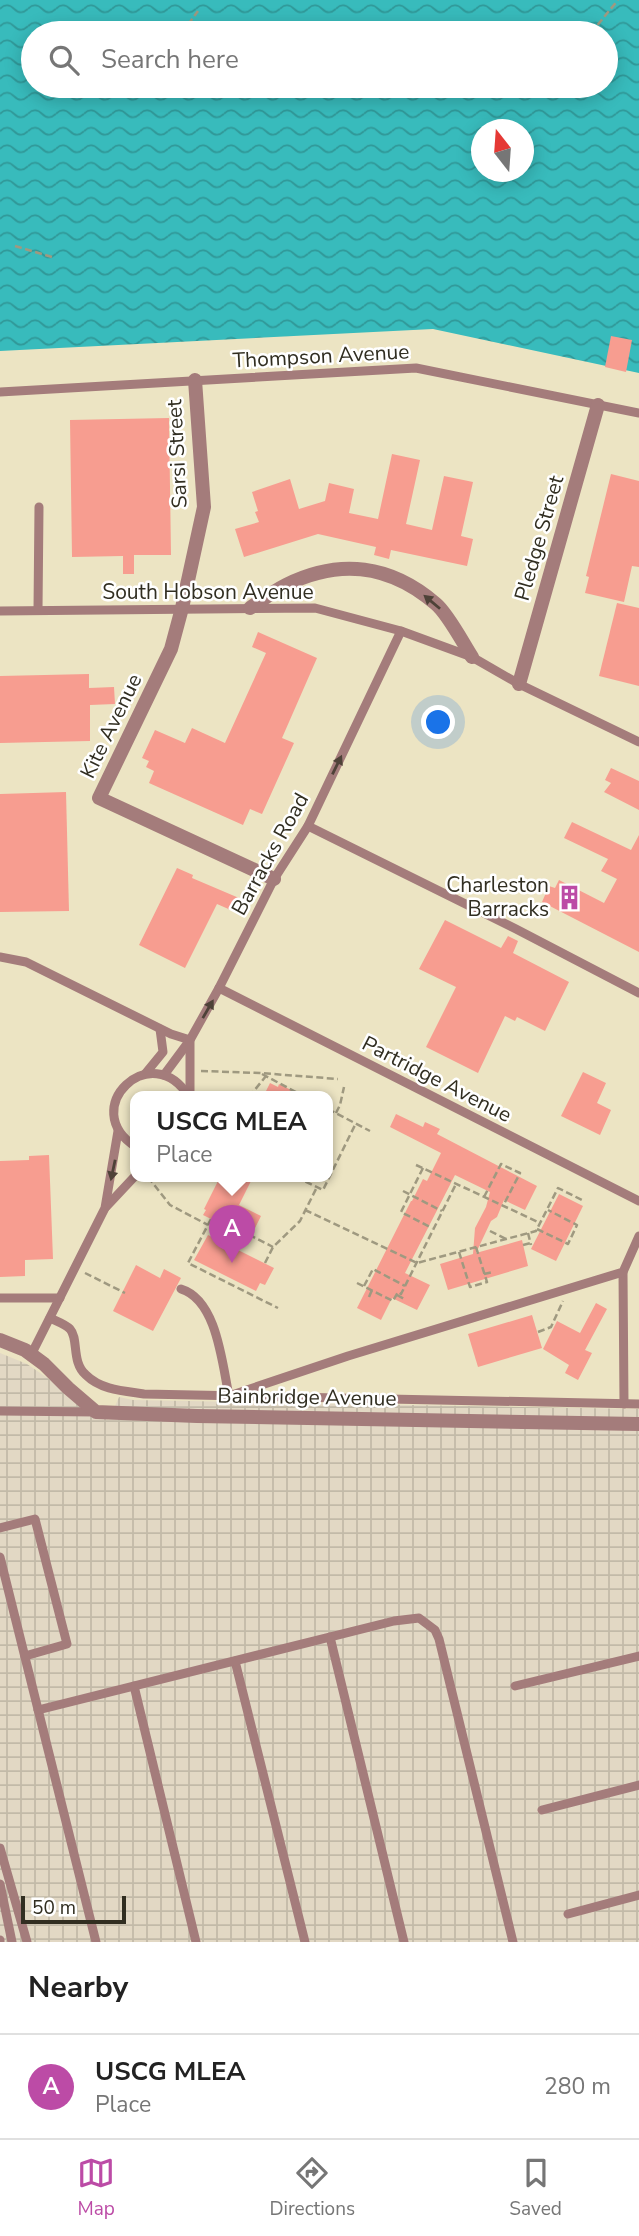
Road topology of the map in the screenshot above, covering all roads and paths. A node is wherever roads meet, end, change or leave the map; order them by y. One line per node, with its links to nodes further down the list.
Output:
1 (618, 0): 4 (path)
2 (198, 11): 3 (path)
3 (191, 21)
4 (602, 21)
5 (15, 246): 6 (path)
6 (52, 257)
7 (195, 380): 8 (lane, Thompson Avenue); 9 (lane, Thompson Avenue); 12 (street, Sarsi Street)
8 (0, 392)
9 (598, 405): 10 (lane, Thompson Avenue); 18 (street, Pledge Street)
10 (639, 413)
11 (39, 507): 14 (lane)
12 (182, 608): 13 (lane, South Hobson Avenue); 14 (lane, South Hobson Avenue); 21 (street, Kite Avenue)
13 (250, 608): 16 (lane, South Hobson Avenue); 17 (street, one-way to 13)
14 (38, 610): 15 (lane, South Hobson Avenue)
15 (0, 611)
16 (401, 631): 17 (lane, South Hobson Avenue); 20 (lane, Barracks Road, one-way to 16)
17 (472, 657): 18 (lane, South Hobson Avenue)
18 (519, 684): 19 (lane, South Hobson Avenue)
19 (639, 742)
20 (308, 826): 21 (lane, Barracks Road); 24 (lane)
21 (274, 879): 23 (lane, Barracks Road)
22 (0, 957): 25 (lane)
23 (219, 988): 26 (lane, Barracks Road, one-way to 23); 60 (lane, Partridge Avenue)
24 (639, 993)
25 (160, 1029): 26 (lane); 29 (lane)
26 (190, 1040): 30 (lane); 35 (lane, Barracks Road)
27 (194, 1072): 28 (path)
28 (260, 1073): 31 (path); 32 (path)
29 (145, 1074): 30 (lane); 41 (lane)
30 (164, 1075): 34 (lane)
31 (266, 1076): 36 (path); 37 (path)
32 (338, 1079)
33 (344, 1087): 39 (path)
34 (185, 1091)
35 (189, 1091)
36 (254, 1091)
37 (294, 1091)
38 (333, 1112): 39 (path)
39 (336, 1113): 40 (path)
40 (356, 1123): 42 (path); 47 (path)
41 (118, 1131): 43 (lane); 63 (lane, one-way to 63)
42 (370, 1131)
43 (130, 1143)
44 (416, 1165): 45 (path)
45 (423, 1168): 54 (path); 58 (path)
46 (492, 1169): 48 (path)
47 (333, 1170)
48 (497, 1172): 53 (path); 59 (path)
49 (130, 1181): 63 (lane)
50 (152, 1182): 70 (path)
51 (306, 1182): 56 (path)
52 (327, 1182): 56 (path)
53 (516, 1182): 55 (path); 62 (path)
54 (456, 1184): 59 (path); 66 (path)
55 (521, 1185)
56 (317, 1187): 64 (path)
57 (403, 1191): 58 (path)
58 (410, 1194): 66 (path); 71 (path)
59 (484, 1197): 62 (path)
60 (639, 1200)
61 (580, 1201): 65 (path)
62 (503, 1206): 69 (path)
63 (105, 1208): 101 (lane)
64 (305, 1210): 80 (path); 84 (path)
65 (547, 1210): 69 (path); 77 (path)
66 (442, 1211): 71 (path)
67 (211, 1219): 70 (path)
68 (226, 1219): 80 (path)
69 (540, 1223): 72 (path)
70 (208, 1225): 105 (path)
71 (434, 1228): 84 (path)
72 (537, 1229): 74 (path); 77 (path)
73 (489, 1231): 76 (path)
74 (528, 1233): 76 (path); 78 (path)
75 (639, 1236): 87 (lane)
76 (506, 1239): 81 (path)
77 (561, 1240): 79 (path)
78 (523, 1245)
79 (558, 1246)
80 (273, 1247): 83 (path)
81 (476, 1247): 82 (path); 90 (path)
82 (459, 1252): 84 (path); 91 (path)
83 (265, 1263)
84 (417, 1263): 95 (path)
85 (383, 1266): 89 (path)
86 (492, 1272): 90 (path)
87 (623, 1272): 97 (lane); 111 (lane)
88 (85, 1273): 99 (path)
89 (380, 1273): 94 (path); 95 (path)
90 (484, 1274): 91 (path)
91 (467, 1280): 92 (path)
92 (461, 1281)
93 (357, 1283): 94 (path)
94 (364, 1286): 98 (path)
95 (405, 1286): 100 (path)
96 (181, 1289): 110 (lane)
97 (569, 1289): 107 (path); 110 (lane)
98 (372, 1290): 100 (path); 102 (path)
99 (125, 1293)
100 (397, 1295): 104 (path)
101 (60, 1297): 103 (lane); 106 (lane)
102 (369, 1297)
103 (0, 1298)
104 (405, 1300)
105 (278, 1308)
106 (50, 1318): 109 (lane); 110 (lane)
107 (538, 1332)
108 (0, 1340): 109 (street)
109 (31, 1354): 114 (street)
110 (229, 1396): 111 (lane)
111 (624, 1404): 112 (lane)
112 (639, 1404)
113 (0, 1411): 114 (lane)
114 (96, 1412): 115 (street, Bainbridge Avenue)
115 (639, 1424)
116 (0, 1528): 119 (lane)
117 (0, 1557): 119 (lane)
118 (330, 1637): 121 (lane); 136 (lane); 137 (lane)
119 (25, 1656): 124 (lane)
120 (639, 1656): 123 (lane)
121 (235, 1661): 122 (lane); 135 (lane)
122 (134, 1686): 124 (lane); 134 (lane)
123 (515, 1686)
124 (38, 1710): 133 (lane)
125 (639, 1785): 126 (lane)
126 (542, 1810)
127 (0, 1847): 132 (lane)
128 (0, 1884): 131 (lane)
129 (639, 1895): 130 (lane)
130 (568, 1914)
131 (12, 1942)
132 (27, 1942)
133 (96, 1942)
134 (196, 1942)
135 (305, 1942)
136 (404, 1942)
137 (513, 1942)

